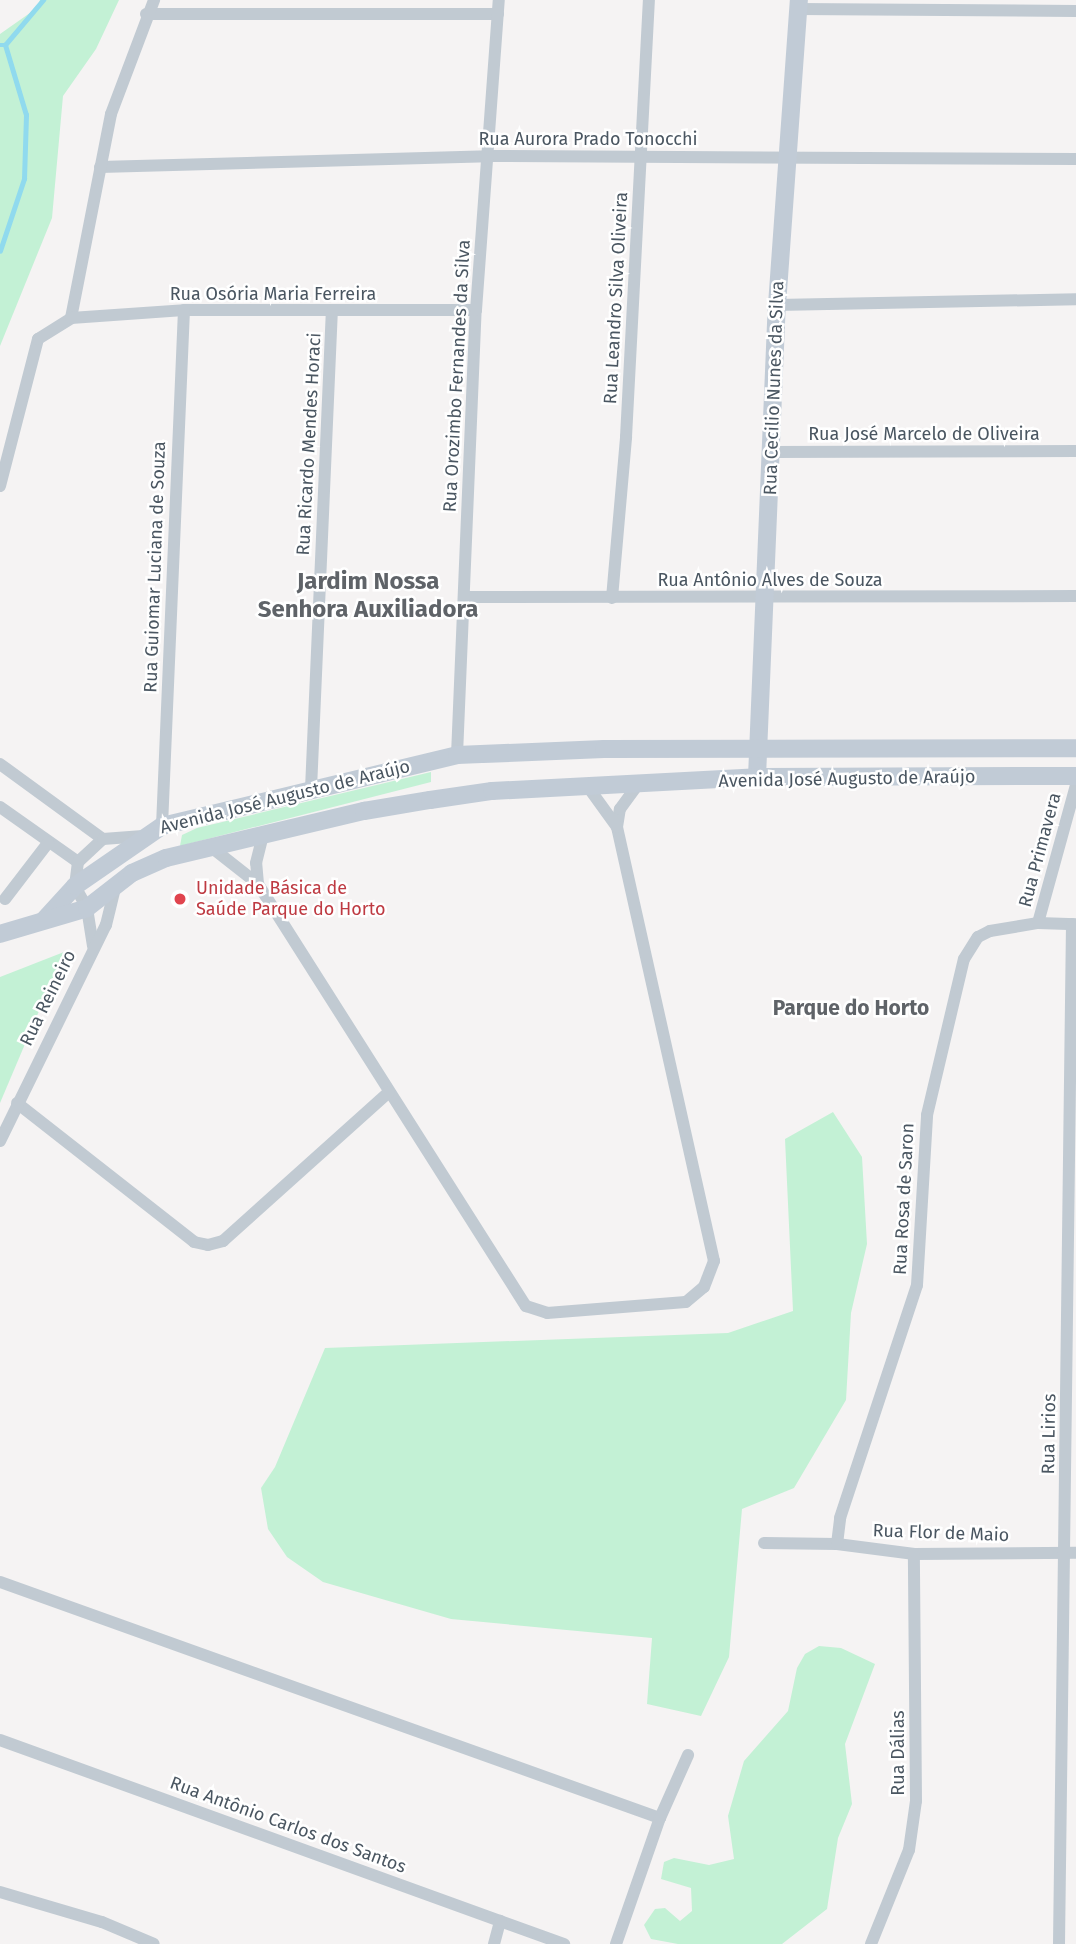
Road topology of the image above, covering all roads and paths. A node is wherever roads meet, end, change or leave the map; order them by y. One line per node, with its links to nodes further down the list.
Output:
1 (154, 0): 6 (street)
2 (499, 0): 7 (street, Rua Orozimbo Fernandes da Silva)
3 (649, 0): 8 (street, Rua Leandro Silva Oliveira)
4 (798, 4): 5 (street); 10 (street, Rua Cecilio Nunes da Silva)
5 (1076, 11)
6 (146, 14): 7 (street); 12 (street)
7 (498, 15): 9 (street, Rua Orozimbo Fernandes da Silva)
8 (641, 155): 9 (street, Rua Aurora Prado Tonocchi); 10 (street, Rua Aurora Prado Tonocchi); 24 (street, Rua Leandro Silva Oliveira)
9 (488, 156): 12 (street, Rua Aurora Prado Tonocchi); 16 (street, Rua Orozimbo Fernandes da Silva)
10 (786, 156): 11 (street, Rua Aurora Prado Tonocchi); 14 (street, Rua Cecilio Nunes da Silva)
11 (1076, 159)
12 (100, 167): 18 (street)
13 (1076, 299): 14 (street)
14 (777, 305): 20 (street, Rua Cecilio Nunes da Silva)
15 (184, 310): 17 (street, Rua Osória Maria Ferreira); 18 (street, Rua Osória Maria Ferreira); 37 (street, Rua Guiomar Luciana de Souza)
16 (476, 310): 17 (street, Rua Osória Maria Ferreira); 23 (street, Rua Orozimbo Fernandes da Silva)
17 (332, 312): 35 (street, Rua Ricardo Mendes Horaci)
18 (71, 318): 21 (street)
19 (1076, 451): 20 (street, Rua José Marcelo de Oliveira)
20 (772, 452): 25 (street, Rua Cecilio Nunes da Silva)
21 (0, 486)
22 (1076, 596): 25 (street, Rua Antônio Alves de Souza)
23 (464, 597): 24 (street, Rua Antônio Alves de Souza); 28 (street, Rua Orozimbo Fernandes da Silva)
24 (612, 598): 25 (street, Rua Antônio Alves de Souza)
25 (762, 598): 27 (street, Rua Cecilio Nunes da Silva)
26 (1076, 748): 27 (street, Avenida José Augusto de Araújo)
27 (759, 749): 28 (street, Avenida José Augusto de Araújo); 30 (street, Rua Cecilio Nunes da Silva)
28 (457, 755): 35 (street, Avenida José Augusto de Araújo)
29 (0, 764): 41 (street)
30 (757, 774): 31 (street, Avenida José Augusto de Araújo); 32 (street, Avenida José Augusto de Araújo)
31 (1076, 776)
32 (638, 784): 34 (street, Avenida José Augusto de Araújo); 38 (street)
33 (1076, 785): 51 (street, Rua Primavera)
34 (588, 787): 38 (street); 39 (street, Avenida José Augusto de Araújo)
35 (311, 789): 37 (street, Avenida José Augusto de Araújo)
36 (0, 807): 42 (street)
37 (162, 826): 40 (street, Avenida José Augusto de Araújo)
38 (617, 827): 55 (street)
39 (262, 834): 43 (street, Avenida José Augusto de Araújo); 46 (street)
40 (143, 836): 41 (street); 47 (street, Avenida José Augusto de Araújo)
41 (103, 839): 44 (street)
42 (48, 843): 44 (street); 48 (street)
43 (211, 847): 45 (street, Avenida José Augusto de Araújo); 46 (street)
44 (78, 862): 47 (street)
45 (116, 883): 49 (street, Avenida José Augusto de Araújo); 54 (street, Rua Reineiro)
46 (258, 884): 55 (street)
47 (75, 886): 49 (street, Rua Reineiro); 50 (street, Avenida José Augusto de Araújo)
48 (5, 899)
49 (86, 908): 50 (street, Avenida José Augusto de Araújo); 54 (street, Rua Reineiro)
50 (41, 923): 53 (street)
51 (1038, 923): 52 (street); 59 (street, Rua Rosa de Saron)
52 (1074, 924): 60 (street, Rua Lirios)
53 (0, 934)
54 (93, 946): 56 (street, Rua Reineiro)
55 (389, 1092): 56 (street)
56 (16, 1103): 57 (street, Rua Reineiro)
57 (0, 1141)
58 (764, 1543): 59 (street, Rua Flor de Maio)
59 (837, 1544): 61 (street, Rua Flor de Maio)
60 (1071, 1553): 61 (street, Rua Flor de Maio); 73 (street, Rua Lirios)
61 (914, 1554): 72 (street, Rua Dálias)
62 (0, 1581): 65 (street)
63 (0, 1740): 67 (street, Rua Antônio Carlos dos Santos)
64 (688, 1755): 65 (street)
65 (660, 1818): 71 (street)
66 (0, 1892): 68 (street)
67 (500, 1921): 69 (street); 70 (street, Rua Antônio Carlos dos Santos)
68 (154, 1944)
69 (494, 1944)
70 (564, 1944)
71 (616, 1944)
72 (871, 1944)
73 (1059, 1944)

